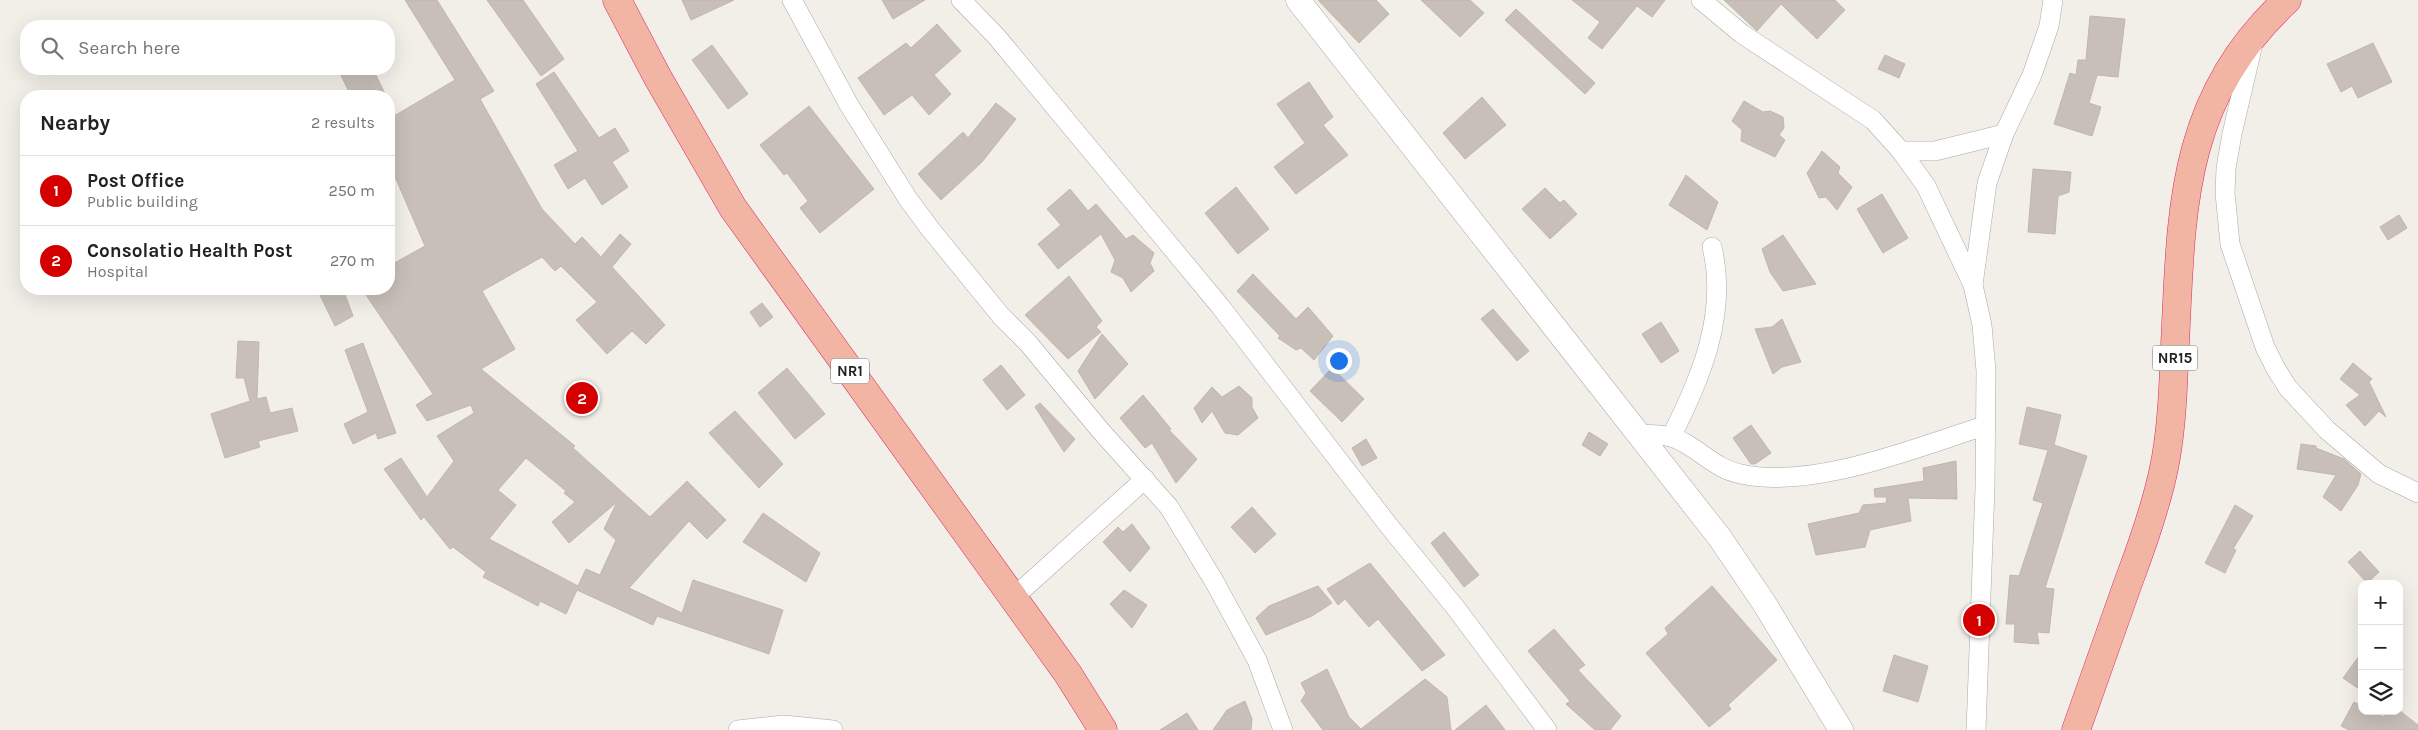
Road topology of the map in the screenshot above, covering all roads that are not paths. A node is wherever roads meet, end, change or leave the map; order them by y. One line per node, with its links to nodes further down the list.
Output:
1 (618, 0): 18 (highway, NR1)
2 (792, 0): 16 (street)
3 (962, 0): 23 (street)
4 (1298, 0): 14 (street)
5 (1701, 0): 10 (street)
6 (2053, 0): 9 (street)
7 (2287, 0): 8 (highway, NR15)
8 (2256, 33): 17 (street); 26 (highway, NR15)
9 (2004, 134): 10 (street); 12 (street)
10 (1901, 151): 12 (street)
11 (1712, 247): 15 (street)
12 (1974, 285): 13 (street)
13 (1984, 426): 15 (street); 25 (street)
14 (1637, 435): 15 (street); 24 (street)
15 (1671, 437)
16 (1145, 480): 18 (street); 22 (street)
17 (2418, 493)
18 (1013, 598): 21 (highway, NR1)
19 (738, 730): 20 (street)
20 (833, 730)
21 (1103, 730)
22 (1283, 730)
23 (1547, 730)
24 (1841, 730)
25 (1976, 730)
26 (2076, 730)

